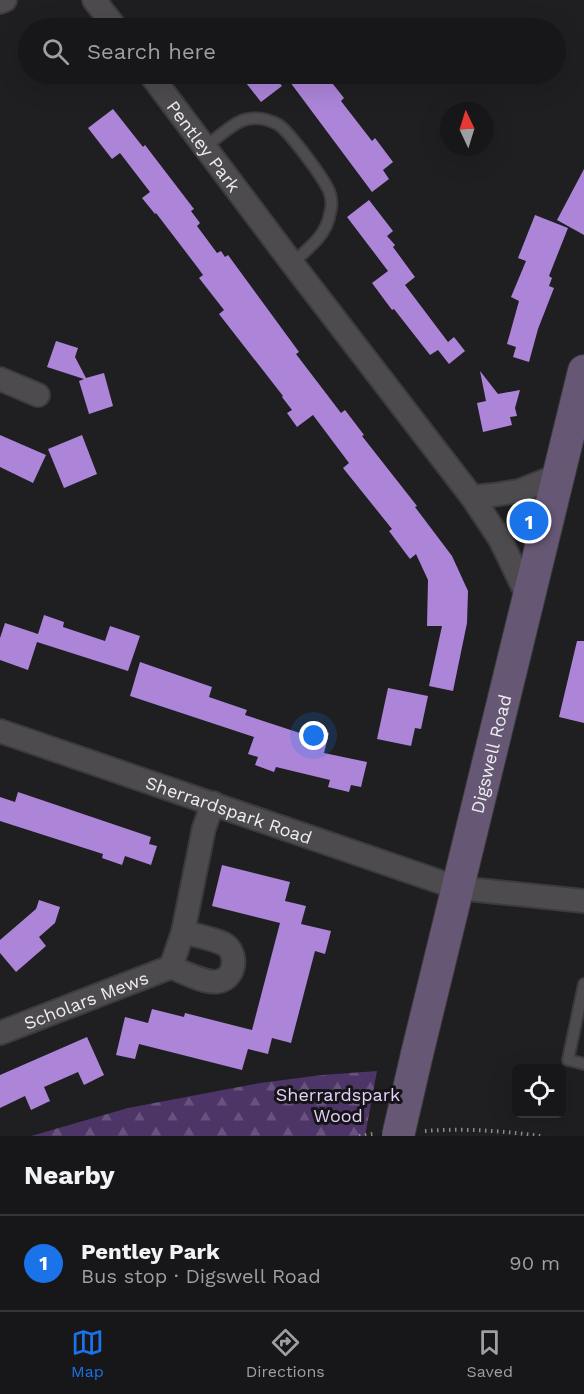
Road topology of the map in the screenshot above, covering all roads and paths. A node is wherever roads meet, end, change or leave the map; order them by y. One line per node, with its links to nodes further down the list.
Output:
1 (5, 0): 3 (street)
2 (94, 0): 4 (street)
3 (0, 2)
4 (108, 18)
5 (158, 84): 6 (street, Pentley Park)
6 (206, 146): 7 (street, Pentley Park); 7 (lane)
7 (292, 263): 12 (street, Pentley Park)
8 (584, 371): 11 (street, Digswell Road)
9 (0, 379): 10 (street)
10 (38, 395)
11 (559, 475): 12 (street); 13 (street, Digswell Road)
12 (472, 497): 13 (street, Pentley Park)
13 (529, 599): 16 (street, Digswell Road)
14 (0, 731): 15 (street, Sherrardspark Road)
15 (213, 803): 16 (street, Sherrardspark Road); 18 (street, Scholars Mews)
16 (458, 888): 17 (street, Sherrardspark Road); 23 (street, Digswell Road, bridge)
17 (584, 901)
18 (183, 932): 19 (street, Scholars Mews); 19 (street, Scholars Mews)
19 (171, 968): 21 (street, Scholars Mews)
20 (584, 984): 22 (lane)
21 (0, 1032)
22 (584, 1064)
23 (392, 1134): 24 (path); 25 (path)
24 (358, 1136)
25 (541, 1136)

